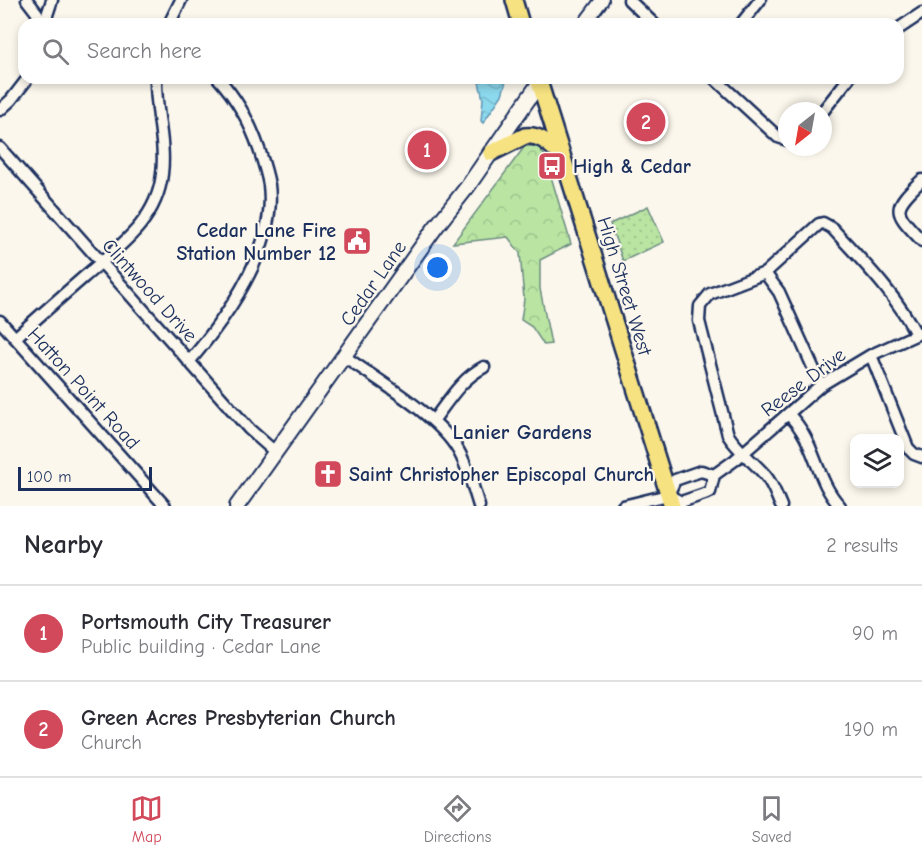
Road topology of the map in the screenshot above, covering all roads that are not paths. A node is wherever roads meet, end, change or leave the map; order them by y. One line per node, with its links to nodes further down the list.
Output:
1 (27, 0): 9 (street)
2 (51, 0): 10 (street)
3 (181, 0): 11 (street)
4 (514, 0): 12 (main road)
5 (602, 0): 13 (street)
6 (629, 0): 14 (street)
7 (760, 0): 15 (street)
8 (922, 13): 16 (street)
9 (40, 18)
10 (45, 18)
11 (172, 18)
12 (519, 18)
13 (588, 18)
14 (648, 18)
15 (746, 18)
16 (904, 25)
17 (23, 84): 25 (street)
18 (156, 84): 32 (street)
19 (224, 84): 39 (street)
20 (537, 84): 28 (main road, Cedar Lane)
21 (541, 84): 29 (main road, High Street West)
22 (721, 84): 26 (street)
23 (844, 84): 24 (street)
24 (830, 102)
25 (0, 110)
26 (778, 137)
27 (0, 148): 32 (street, Clintwood Drive)
28 (491, 153): 29 (main road); 38 (main road, Cedar Lane)
29 (563, 157): 48 (main road, High Street West)
30 (922, 180): 31 (street)
31 (922, 241)
32 (101, 262): 36 (street); 39 (street, Clintwood Drive)
33 (765, 273): 35 (street); 41 (street); 45 (street)
34 (0, 321): 36 (street, Hatton Point Road)
35 (919, 333): 37 (street, Reese Drive)
36 (15, 338): 49 (street, Hatton Point Road)
37 (871, 355): 41 (street, Reese Drive); 46 (street)
38 (344, 357): 43 (street); 44 (main road, Cedar Lane)
39 (189, 362): 44 (street, Clintwood Drive)
40 (484, 367): 43 (street)
41 (821, 385): 42 (street, Reese Drive)
42 (788, 414): 45 (street, Reese Drive); 54 (street)
43 (434, 421): 51 (street)
44 (275, 452): 50 (main road, Cedar Lane)
45 (742, 453): 47 (street, Reese Drive); 53 (street)
46 (922, 457)
47 (714, 475): 48 (street, Reese Drive); 48 (street)
48 (670, 500): 52 (street, Reese Drive)
49 (165, 506)
50 (237, 506)
51 (479, 506)
52 (623, 506)
53 (781, 506)
54 (840, 506)

